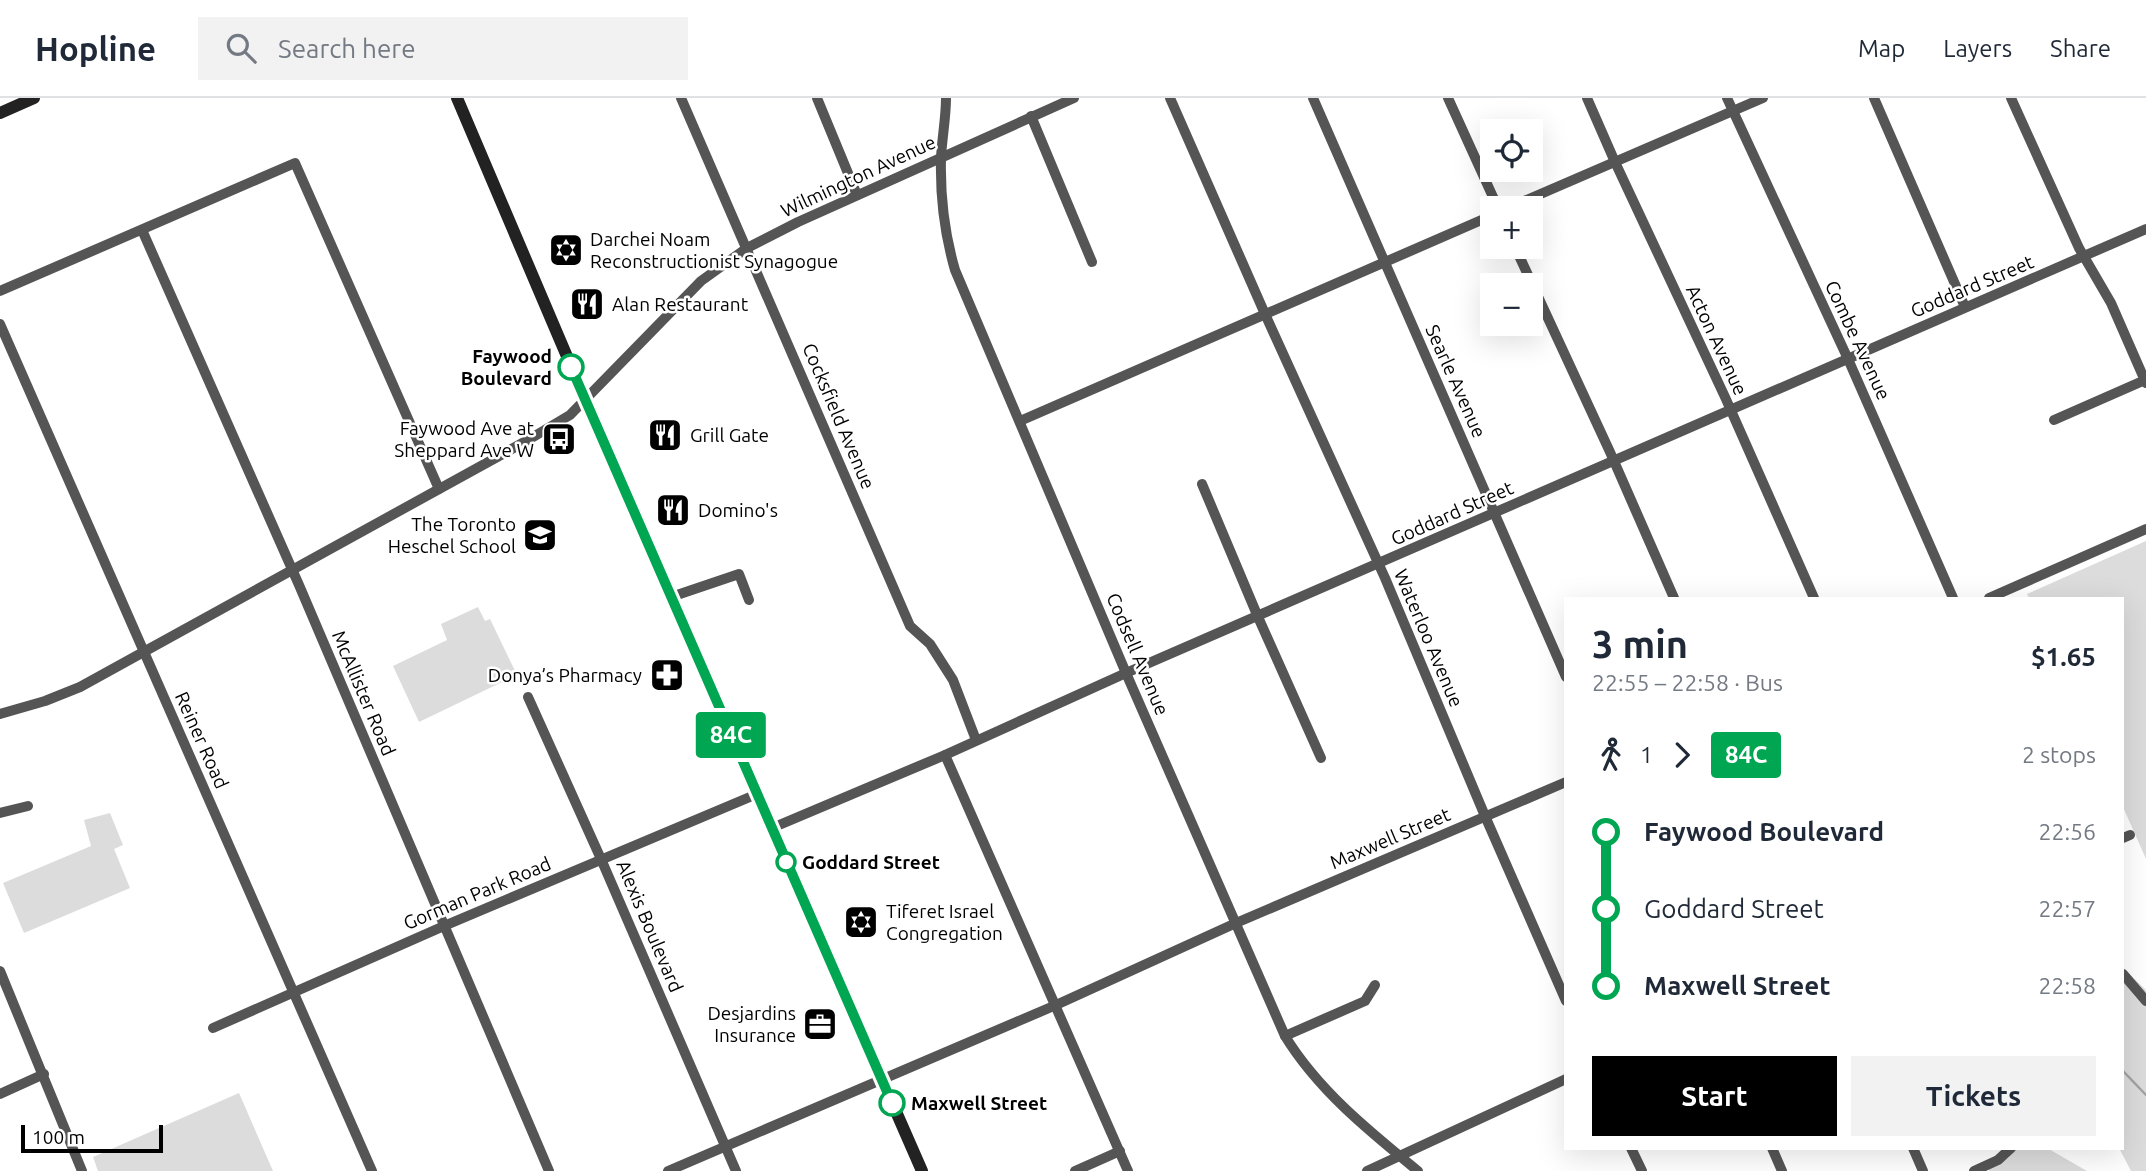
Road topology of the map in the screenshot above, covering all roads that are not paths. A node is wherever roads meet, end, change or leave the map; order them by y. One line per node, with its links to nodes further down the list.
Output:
1 (34, 98): 16 (main road)
2 (457, 98): 37 (main road)
3 (681, 98): 26 (street, Cocksfield Avenue)
4 (817, 98): 20 (street)
5 (946, 98): 18 (street, Codsell Avenue)
6 (1074, 98): 17 (street, Wilmington Avenue)
7 (1170, 98): 33 (street, Waterloo Avenue)
8 (1313, 98): 29 (street, Searle Avenue)
9 (1448, 98): 21 (street)
10 (1587, 98): 19 (street, Acton Avenue)
11 (1727, 98): 15 (street, Combe Avenue)
12 (1763, 98): 15 (street)
13 (1874, 98): 32 (street)
14 (2011, 98): 27 (street)
15 (1733, 111): 19 (street); 35 (street, Combe Avenue)
16 (0, 113)
17 (1031, 116): 18 (street, Wilmington Avenue); 30 (street)
18 (941, 157): 20 (street, Wilmington Avenue); 40 (street, Codsell Avenue)
19 (1615, 162): 22 (street); 38 (street, Acton Avenue)
20 (857, 195): 26 (street, Wilmington Avenue)
21 (1493, 196)
22 (1536, 196)
23 (1480, 220): 29 (street)
24 (2146, 229): 27 (street, Goddard Street)
25 (142, 230): 31 (street); 43 (street); 47 (street, McAllister Road)
26 (747, 248): 37 (street, Wilmington Avenue); 60 (street, Cocksfield Avenue)
27 (2084, 257): 32 (street, Goddard Street); 36 (street)
28 (1521, 259): 41 (street)
29 (1384, 261): 33 (street); 44 (street, Searle Avenue)
30 (1092, 262)
31 (0, 291)
32 (1965, 307): 35 (street, Goddard Street)
33 (1265, 314): 40 (street); 46 (street, Waterloo Avenue)
34 (0, 324): 55 (street, Reiner Road)
35 (1848, 359): 38 (street, Goddard Street); 51 (street, Combe Avenue)
36 (2145, 381): 39 (street)
37 (586, 401): 43 (street); 48 (main road)
38 (1731, 411): 41 (street, Goddard Street); 50 (street, Acton Avenue)
39 (2054, 420)
40 (1020, 421): 57 (street, Codsell Avenue)
41 (1614, 462): 44 (street, Goddard Street); 49 (street)
42 (1202, 484): 54 (street)
43 (439, 489): 47 (street)
44 (1495, 513): 46 (street, Goddard Street); 56 (street, Searle Avenue)
45 (2146, 529): 52 (street)
46 (1378, 564): 54 (street, Goddard Street); 67 (street, Waterloo Avenue)
47 (292, 570): 55 (street); 71 (street, McAllister Road)
48 (671, 597): 53 (street); 64 (main road)
49 (1674, 597)
50 (1814, 597)
51 (1953, 597)
52 (1991, 597)
53 (749, 600)
54 (1258, 617): 57 (street, Goddard Street); 62 (street)
55 (144, 653): 59 (street); 75 (street, Reiner Road)
56 (1564, 672)
57 (1126, 673): 60 (street, Goddard Street); 70 (street, Codsell Avenue)
58 (528, 697): 69 (street, Alexis Boulevard)
59 (0, 714)
60 (976, 740): 61 (street, Goddard Street)
61 (945, 755): 68 (street, Goddard Street); 78 (street)
62 (1321, 758)
63 (1564, 783): 67 (street, Maxwell Street)
64 (757, 794): 68 (main road); 69 (street, Gorman Park Road)
65 (28, 806): 66 (street)
66 (0, 813)
67 (1485, 816): 70 (street, Maxwell Street); 76 (street, Waterloo Avenue)
68 (772, 828): 82 (main road)
69 (601, 859): 71 (street, Gorman Park Road); 85 (street, Alexis Boulevard)
70 (1236, 923): 78 (street, Maxwell Street); 80 (street, Codsell Avenue)
71 (444, 926): 75 (street, Gorman Park Road); 94 (street, McAllister Road)
72 (0, 971): 81 (street)
73 (2124, 975): 77 (street)
74 (1375, 985): 80 (street)
75 (294, 992): 79 (street, Gorman Park Road); 93 (street, Reiner Road)
76 (1564, 997)
77 (2146, 1001)
78 (1056, 1004): 82 (street, Maxwell Street); 90 (street)
79 (213, 1028)
80 (1285, 1036): 91 (street, Codsell Avenue)
81 (44, 1074): 84 (street); 92 (street)
82 (881, 1078): 85 (street, Maxwell Street); 97 (main road)
83 (1564, 1080): 91 (street)
84 (0, 1094)
85 (725, 1146): 95 (street, Maxwell Street); 96 (street, Alexis Boulevard)
86 (1632, 1150): 102 (street)
87 (1773, 1150): 103 (street)
88 (1914, 1150): 104 (street)
89 (2009, 1150): 105 (street)
90 (1120, 1151): 98 (street); 99 (street)
91 (1401, 1157): 100 (street); 101 (street, Codsell Avenue)
92 (82, 1171)
93 (372, 1171)
94 (549, 1171)
95 (668, 1171)
96 (736, 1171)
97 (922, 1171)
98 (1075, 1171)
99 (1128, 1171)
100 (1367, 1171)
101 (1418, 1171)
102 (1642, 1171)
103 (1782, 1171)
104 (1923, 1171)
105 (1974, 1171)

